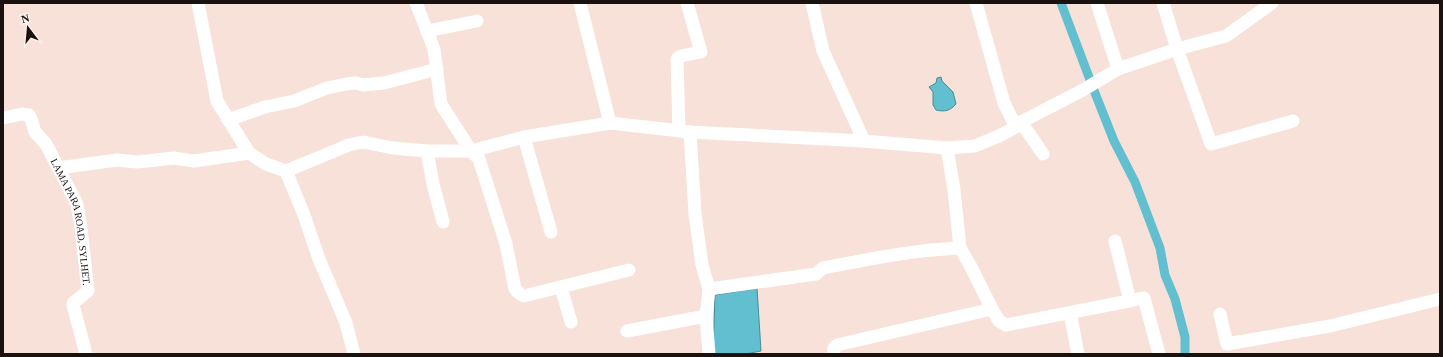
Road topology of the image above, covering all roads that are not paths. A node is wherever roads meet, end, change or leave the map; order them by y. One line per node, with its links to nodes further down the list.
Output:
1 (198, 3): 17 (street)
2 (416, 3): 12 (street)
3 (580, 3): 19 (street)
4 (687, 3): 21 (street)
5 (812, 3): 23 (street)
6 (976, 3): 20 (street)
7 (1097, 3): 15 (street)
8 (1163, 3): 13 (street)
9 (1272, 3): 10 (street)
10 (1258, 7): 13 (street)
11 (477, 21): 12 (street)
12 (427, 31): 14 (street)
13 (1177, 49): 15 (street); 18 (street)
14 (437, 69): 17 (street); 26 (street)
15 (1118, 69): 20 (street)
16 (3, 118): 29 (street, LAMA PARA ROAD, SYLHET.)
17 (228, 120): 27 (street)
18 (1293, 121)
19 (610, 123): 21 (street); 22 (street)
20 (1018, 124): 24 (street); 28 (street)
21 (685, 131): 23 (street); 37 (street)
22 (524, 137): 26 (street); 32 (street)
23 (864, 141): 24 (street)
24 (947, 148): 34 (street)
25 (427, 151): 26 (street); 30 (street); 31 (street)
26 (471, 151): 36 (street)
27 (249, 153): 29 (street); 30 (street)
28 (1043, 154)
29 (58, 168): 46 (street, LAMA PARA ROAD, SYLHET.)
30 (286, 171): 47 (street)
31 (443, 222)
32 (551, 232)
33 (1115, 241): 39 (street)
34 (960, 248): 37 (street); 40 (street)
35 (629, 270): 36 (street)
36 (561, 287): 44 (street)
37 (710, 289): 43 (street)
38 (1440, 299): 42 (street)
39 (1130, 301): 41 (street); 51 (street)
40 (992, 308): 41 (street); 49 (street)
41 (1070, 313): 50 (street)
42 (1220, 314)
43 (706, 316): 45 (street); 48 (street)
44 (571, 322)
45 (627, 331)
46 (86, 354)
47 (354, 354)
48 (709, 354)
49 (834, 354)
50 (1078, 354)
51 (1159, 354)

